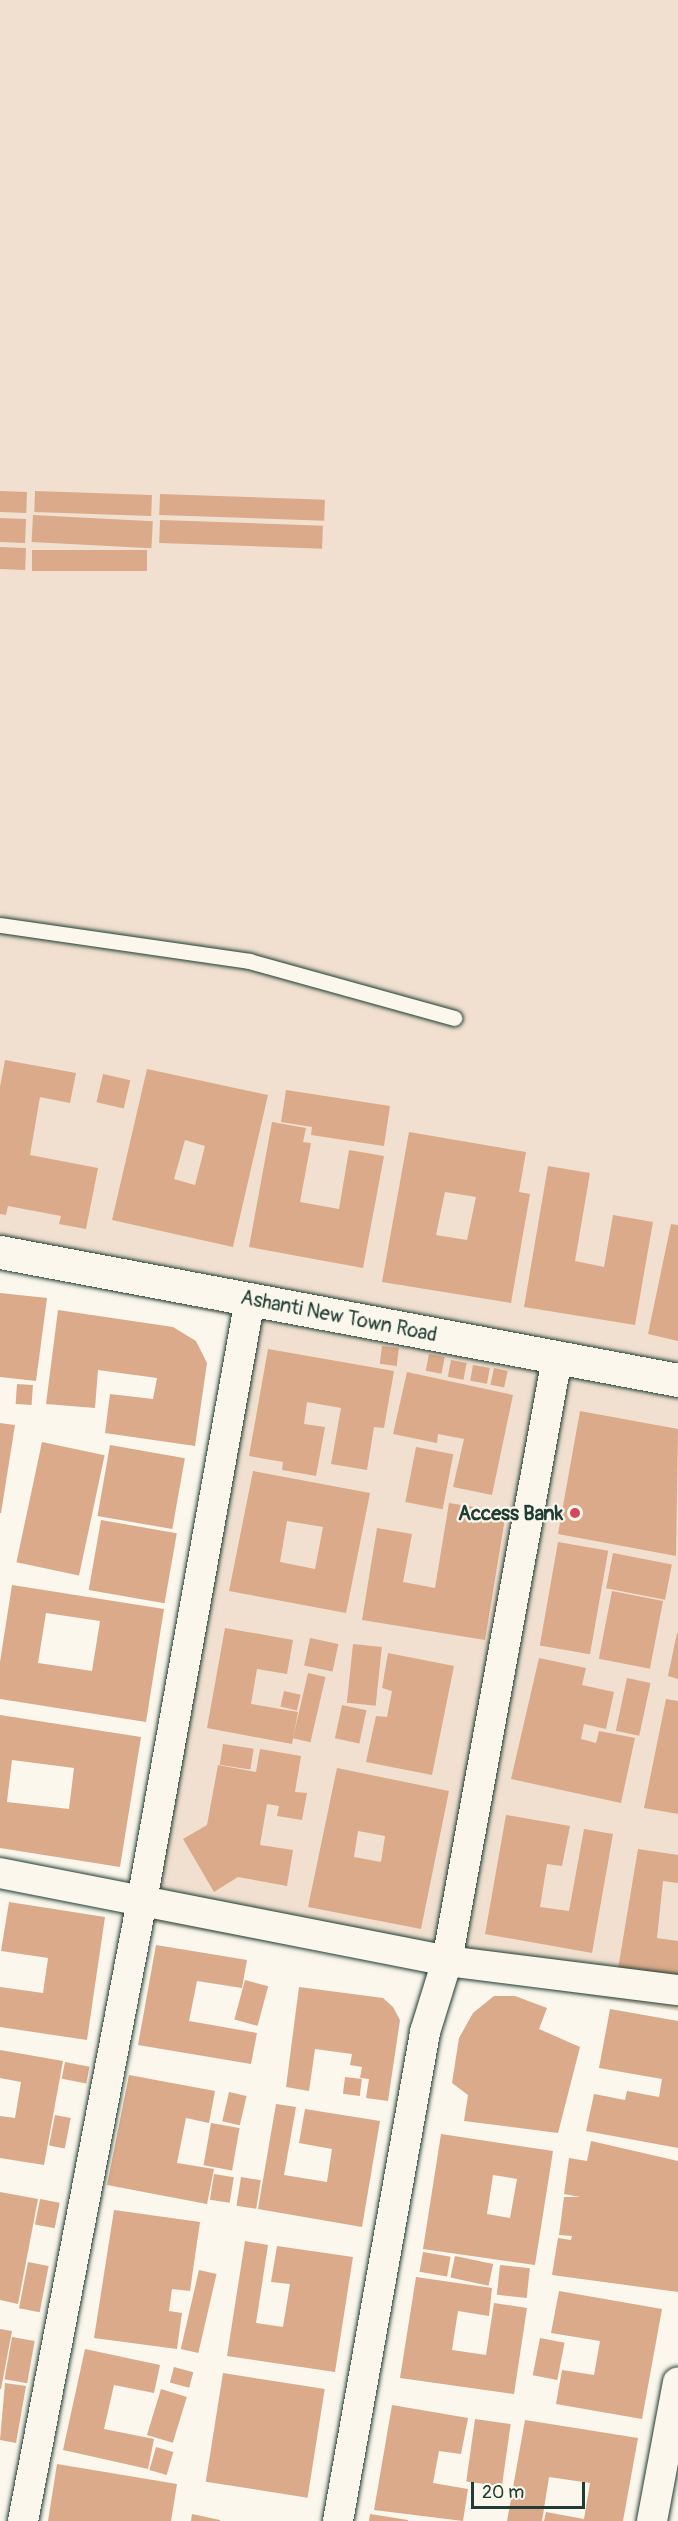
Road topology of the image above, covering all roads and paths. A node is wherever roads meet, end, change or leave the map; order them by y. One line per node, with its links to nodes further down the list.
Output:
1 (0, 925): 2 (lane)
2 (454, 1018)
3 (0, 1252): 4 (street, Ashanti New Town Road)
4 (250, 1299): 5 (street, Ashanti New Town Road); 8 (street)
5 (557, 1358): 6 (street, Ashanti New Town Road); 9 (street)
6 (678, 1380)
7 (0, 1873): 8 (street)
8 (142, 1901): 9 (street); 12 (street)
9 (447, 1961): 10 (street); 13 (street)
10 (678, 1990)
11 (678, 2382): 14 (street)
12 (23, 2521)
13 (338, 2521)
14 (652, 2521)

